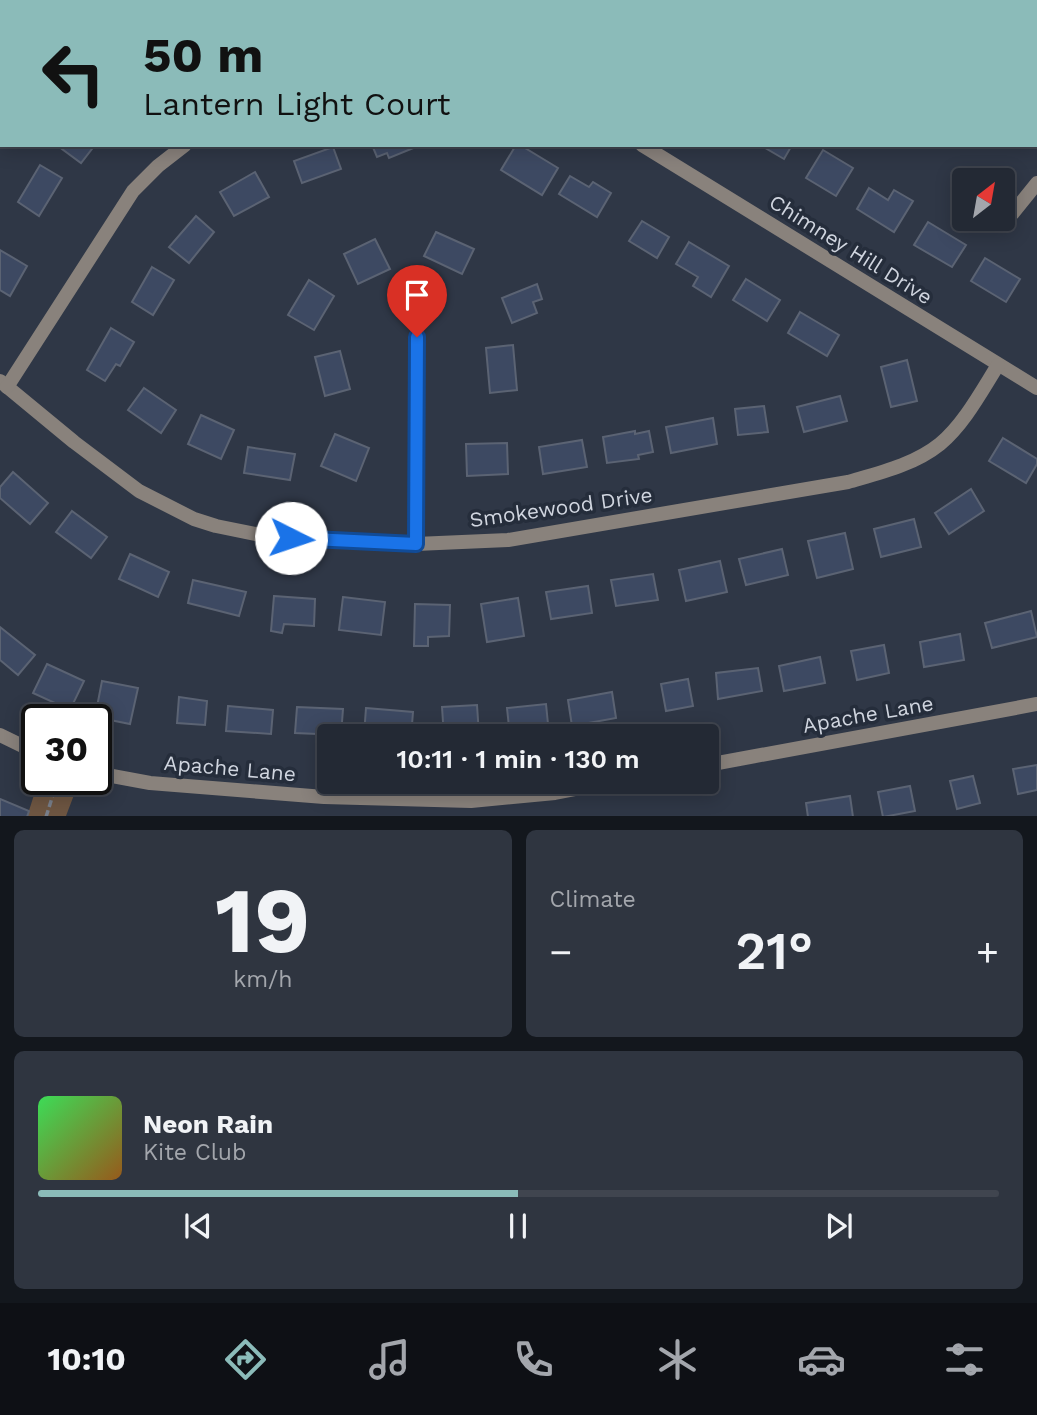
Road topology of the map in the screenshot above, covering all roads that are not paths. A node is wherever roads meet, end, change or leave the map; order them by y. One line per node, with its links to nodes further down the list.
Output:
1 (182, 147): 7 (street)
2 (645, 147): 6 (street, Chimney Hill Drive)
3 (1037, 183): 4 (street)
4 (1015, 210)
5 (417, 337): 9 (street)
6 (998, 365): 8 (street, Chimney Hill Drive); 9 (street, Smokewood Drive)
7 (4, 384): 9 (street, Smokewood Drive)
8 (1037, 388)
9 (416, 544)
10 (1037, 704): 13 (street, Apache Lane)
11 (0, 736): 12 (street)
12 (21, 746)
13 (719, 763)
14 (112, 776): 15 (street, Apache Lane)
15 (544, 794)

